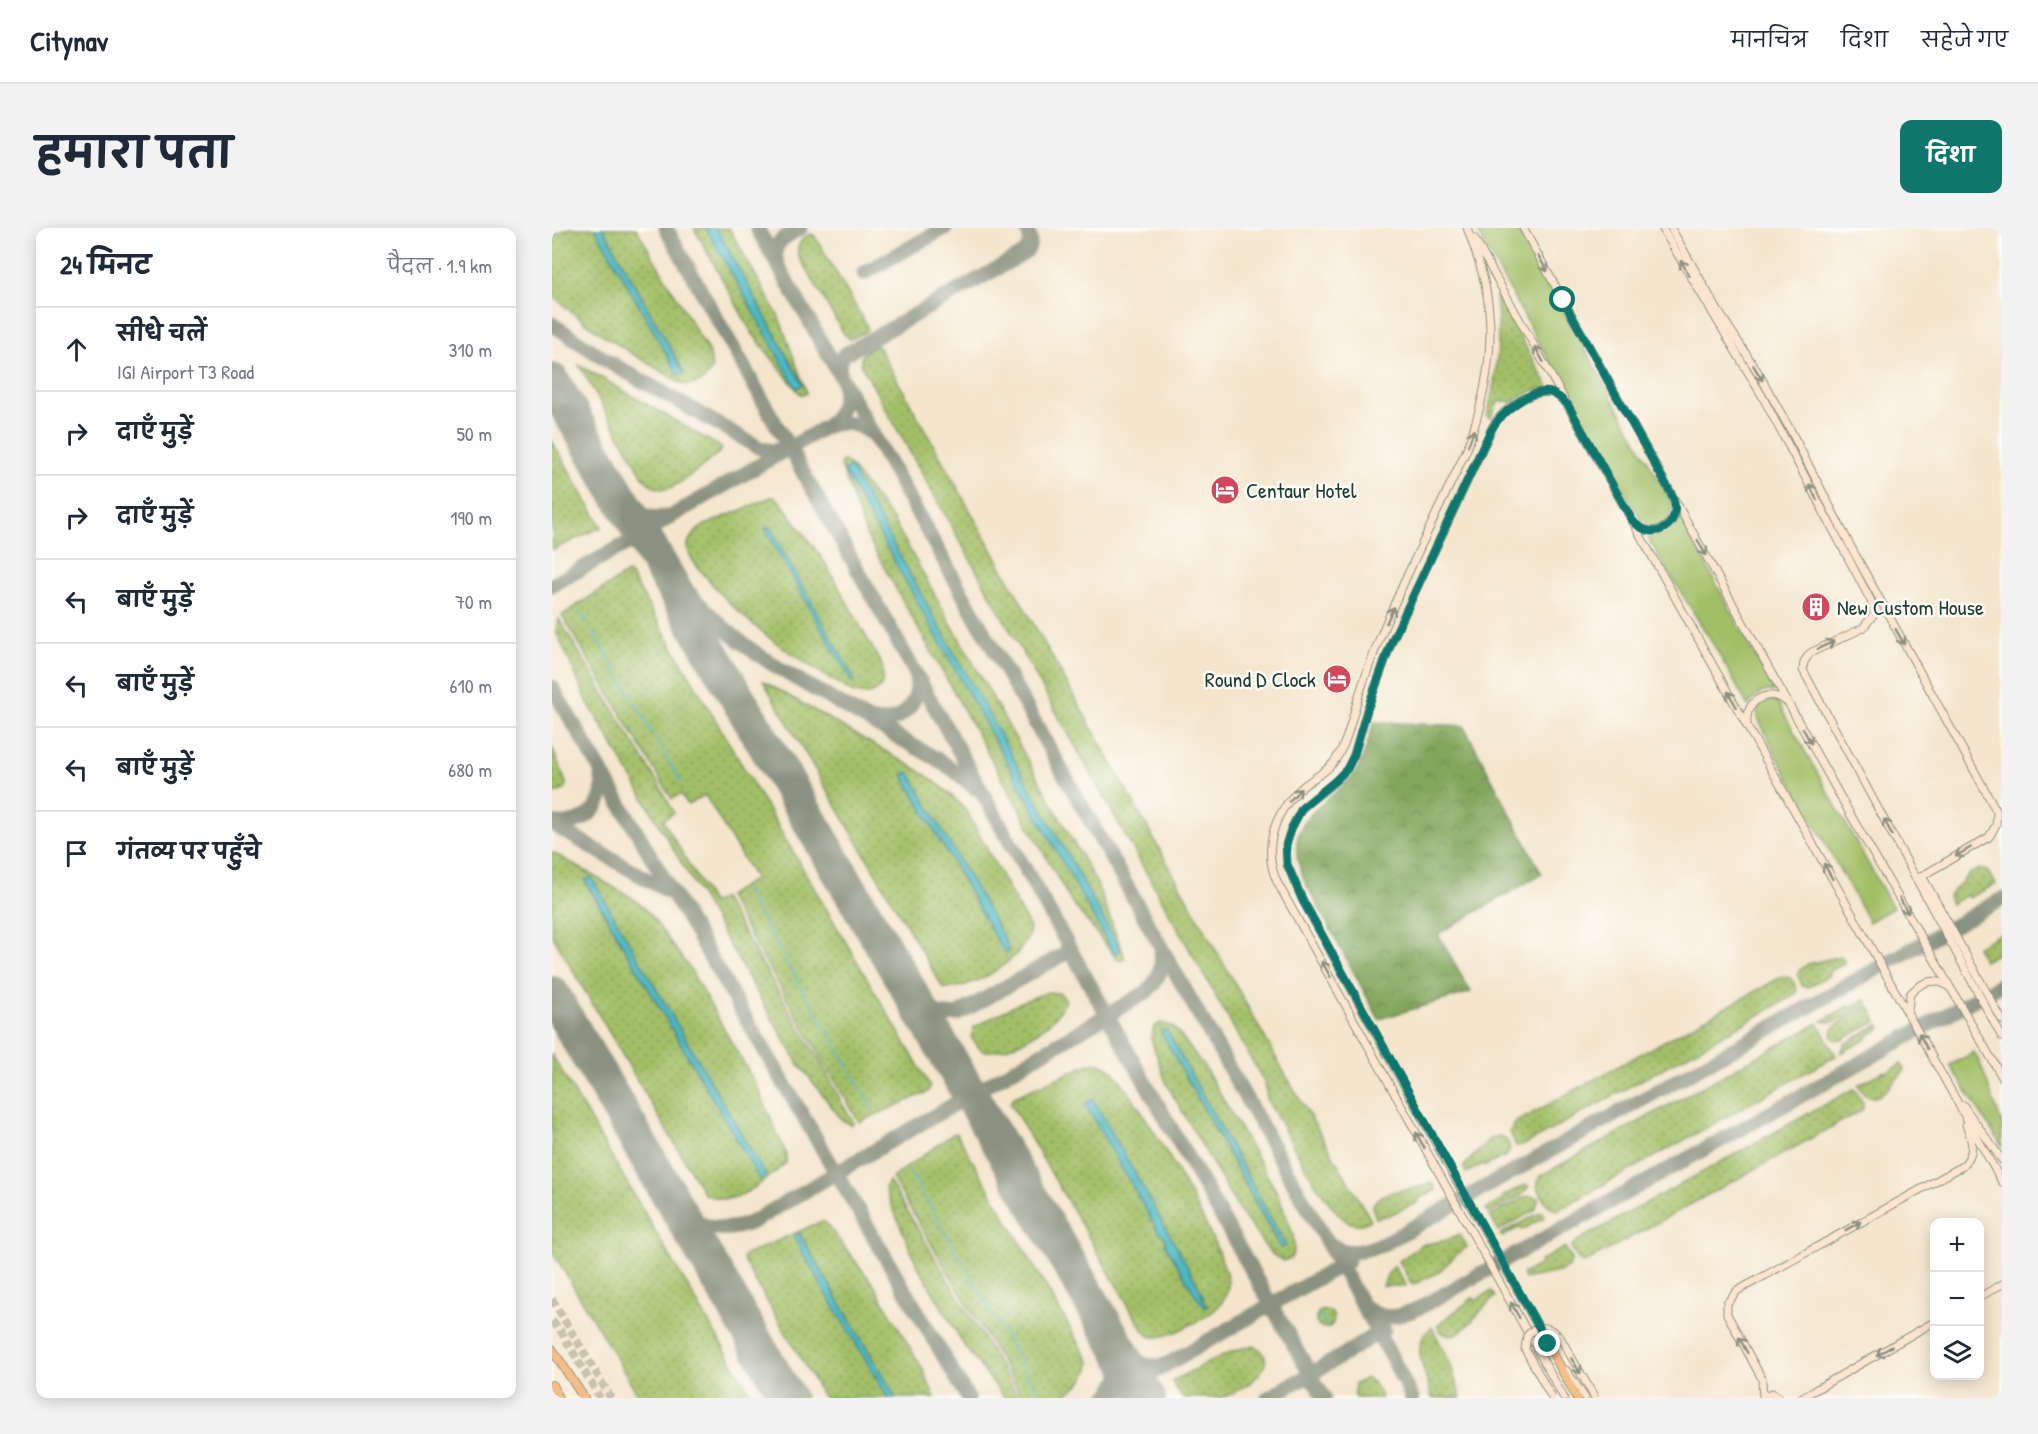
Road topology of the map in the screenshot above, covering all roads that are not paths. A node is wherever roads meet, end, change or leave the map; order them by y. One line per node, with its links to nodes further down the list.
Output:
1 (1468, 228): 5 (main road, one-way to 1); 28 (main road, one-way to 1)
2 (1523, 228): 6 (main road, one-way to 6)
3 (1662, 228): 10 (main road, one-way to 3)
4 (1671, 228): 10 (main road, one-way to 10)
5 (1568, 405): 7 (main road); 22 (main road)
6 (1673, 497): 7 (main road); 8 (main road, one-way to 8)
7 (1632, 520): 9 (main road, one-way to 7)
8 (1791, 708): 9 (main road); 11 (main road, one-way to 11)
9 (1750, 731): 12 (main road, one-way to 9)
10 (1919, 877): 13 (main road); 14 (main road)
11 (1953, 990): 12 (main road); 15 (main road)
12 (1908, 1013): 16 (main road, one-way to 12)
13 (2002, 1020)
14 (2002, 1037)
15 (2002, 1077)
16 (1952, 1092): 17 (main road); 18 (main road); 32 (main road, one-way to 16)
17 (2002, 1160)
18 (2002, 1182)
19 (2002, 1284): 20 (main road)
20 (1984, 1295)
21 (1930, 1325): 34 (main road, one-way to 34)
22 (1548, 1344): 29 (highway); 30 (main road)
23 (552, 1349): 26 (highway)
24 (552, 1385): 25 (highway)
25 (558, 1398)
26 (584, 1398)
27 (1552, 1398): 31 (main road, one-way to 31, bridge)
28 (1564, 1398)
29 (1577, 1398)
30 (1585, 1398)
31 (1595, 1398)
32 (1763, 1398): 33 (main road)
33 (1780, 1398)
34 (1801, 1398)

